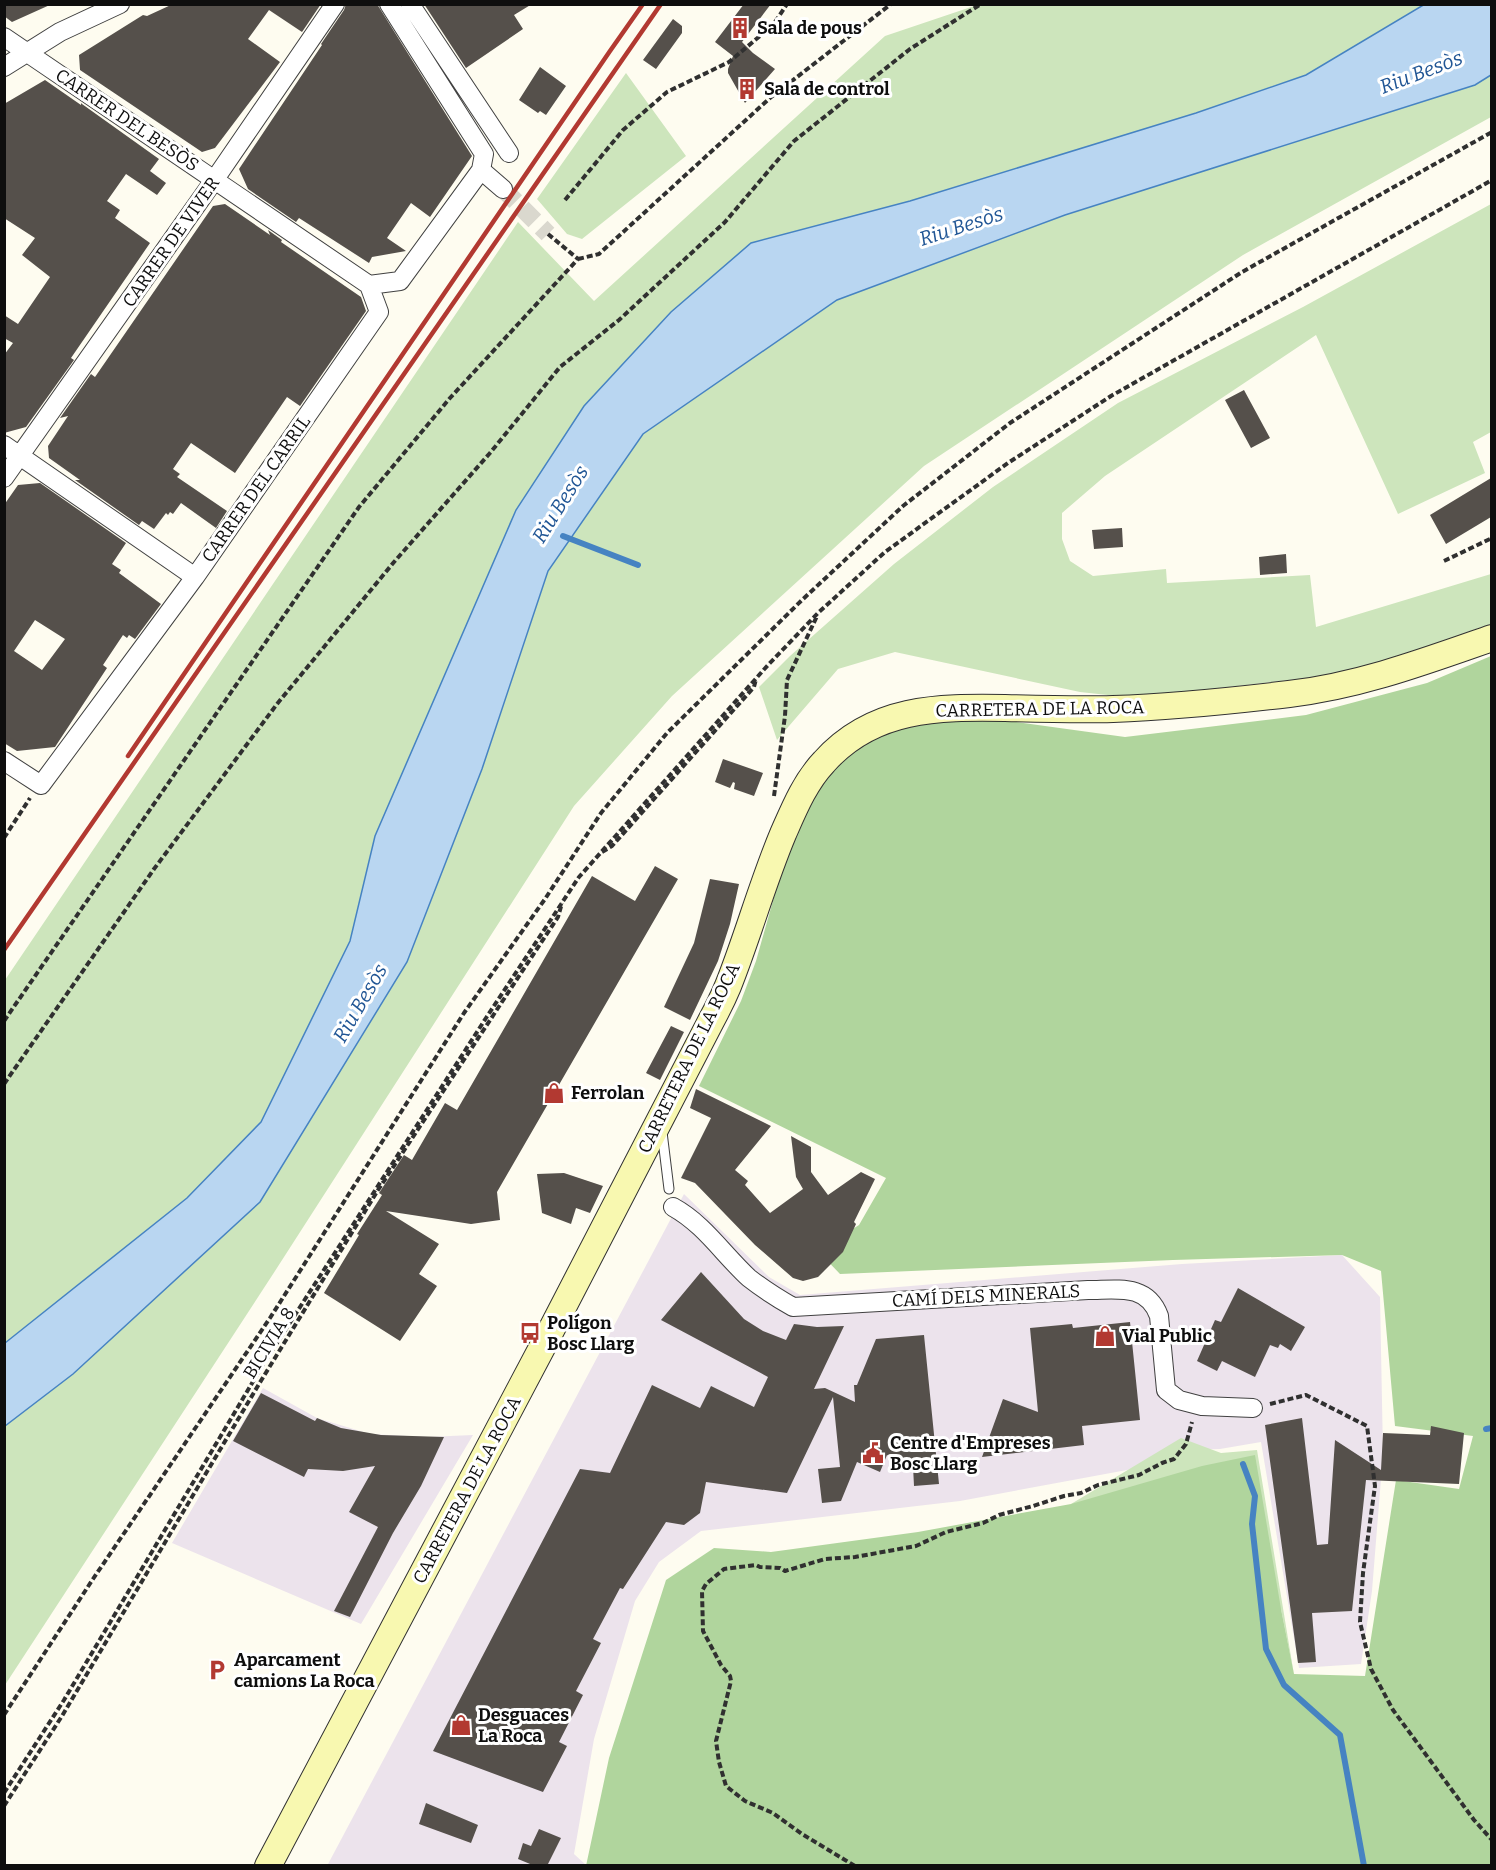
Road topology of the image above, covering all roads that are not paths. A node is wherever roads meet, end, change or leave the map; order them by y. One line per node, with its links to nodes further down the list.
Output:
1 (120, 4): 6 (street)
2 (334, 4): 10 (street, CARRER DE VIVER)
3 (389, 4): 9 (street)
4 (410, 4): 8 (street)
5 (4, 37): 6 (street, CARRER DEL BESÒS)
6 (28, 52): 7 (street); 10 (street, CARRER DEL BESÒS)
7 (4, 67)
8 (509, 153)
9 (483, 162): 11 (street); 12 (street)
10 (215, 179): 12 (street, CARRER DEL BESÒS); 13 (street, CARRER DE VIVER)
11 (503, 189)
12 (369, 285): 15 (street, CARRER DEL CARRIL)
13 (12, 451): 14 (street, CARRER DE VIVER); 15 (street)
14 (4, 477)
15 (195, 577): 17 (street, CARRER DEL CARRIL)
16 (1491, 638): 18 (street, CARRETERA DE LA ROCA)
17 (4, 761)
18 (660, 1121): 19 (lane); 22 (street, CARRETERA DE LA ROCA)
19 (669, 1189)
20 (673, 1208): 21 (street, CAMÍ DELS MINERALS)
21 (1253, 1408)
22 (268, 1866)

